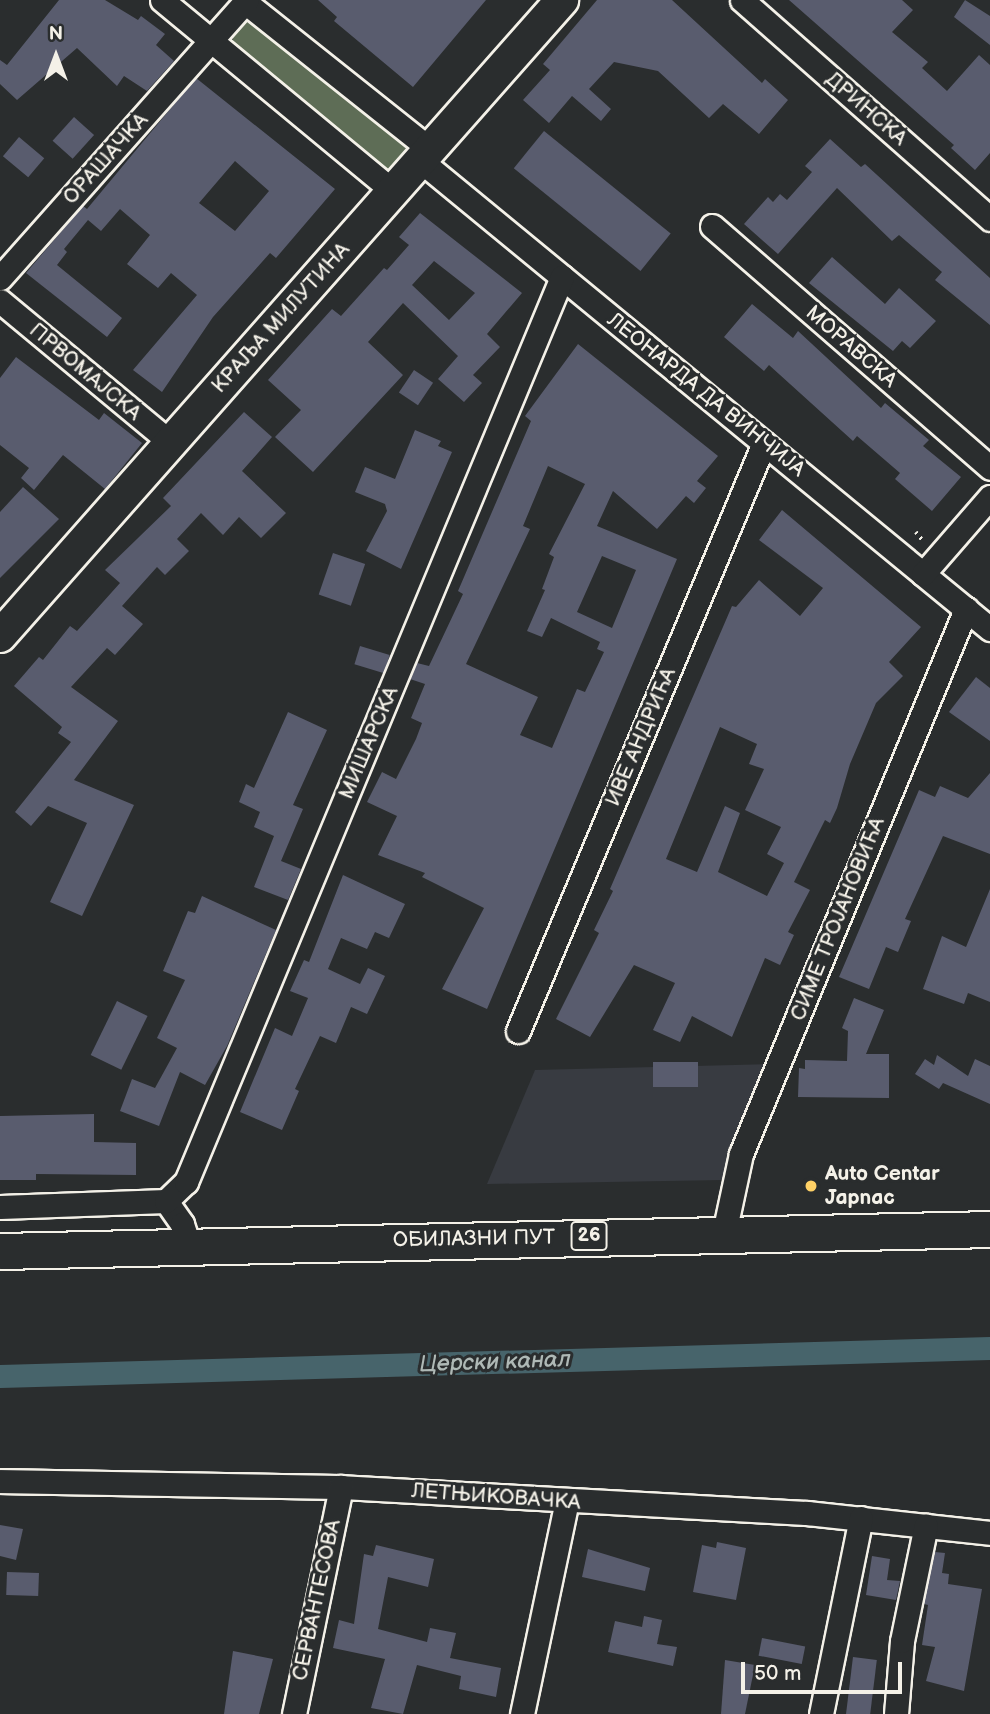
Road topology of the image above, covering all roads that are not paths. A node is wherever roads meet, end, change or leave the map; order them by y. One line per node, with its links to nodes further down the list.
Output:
1 (162, 0): 5 (street)
2 (562, 0): 6 (main road, КРАЉА МИЛУТИНА)
3 (741, 0): 8 (street, ДРИНСКА)
4 (246, 1): 5 (street, ОРАШАЧКА); 6 (street, ЛЕОНАРДА ДА ВИНЧИЈА)
5 (212, 40): 7 (street); 11 (street, ОРАШАЧКА)
6 (426, 156): 7 (main road, КРАЉА МИЛУТИНА); 10 (street, ЛЕОНАРДА ДА ВИНЧИЈА)
7 (394, 192): 13 (main road, КРАЉА МИЛУТИНА)
8 (990, 219)
9 (712, 226): 15 (street, МОРАВСКА)
10 (562, 277): 14 (street, ЛЕОНАРДА ДА ВИНЧИЈА); 22 (street, МИШАРСКА)
11 (0, 278)
12 (0, 301): 13 (street, ПРВОМАЈСКА)
13 (170, 442): 20 (main road, КРАЉА МИЛУТИНА)
14 (764, 443): 17 (street, ЛЕОНАРДА ДА ВИНЧИЈА); 21 (street, ИВЕ АНДРИЋА)
15 (990, 468)
16 (990, 496): 17 (street)
17 (923, 573): 18 (street, ЛЕОНАРДА ДА ВИНЧИЈА)
18 (966, 609): 19 (street, ЛЕОНАРДА ДА ВИНЧИЈА); 25 (street, СИМЕ ТРОЈАНОВИЋА)
19 (990, 629)
20 (0, 636)
21 (518, 1031)
22 (166, 1201): 23 (street); 26 (street)
23 (0, 1207)
24 (990, 1229): 25 (main road, ОБИЛАЗНИ ПУТ / 26)
25 (724, 1233): 26 (main road, ОБИЛАЗНИ ПУТ / 26)
26 (189, 1246): 27 (main road, ОБИЛАЗНИ ПУТ / 26)
27 (0, 1251)
28 (0, 1480): 29 (street, ЛЕТЊИКОВАЧКА)
29 (341, 1487): 30 (street, ЛЕТЊИКОВАЧКА); 34 (street, СЕРВАНТЕСОВА)
30 (567, 1501): 31 (street, ЛЕТЊИКОВАЧКА); 35 (street)
31 (862, 1518): 32 (street, ЛЕТЊИКОВАЧКА); 36 (street)
32 (926, 1525): 33 (street, ЛЕТЊИКОВАЧКА); 37 (street)
33 (990, 1533)
34 (294, 1714)
35 (522, 1714)
36 (821, 1714)
37 (896, 1714)

